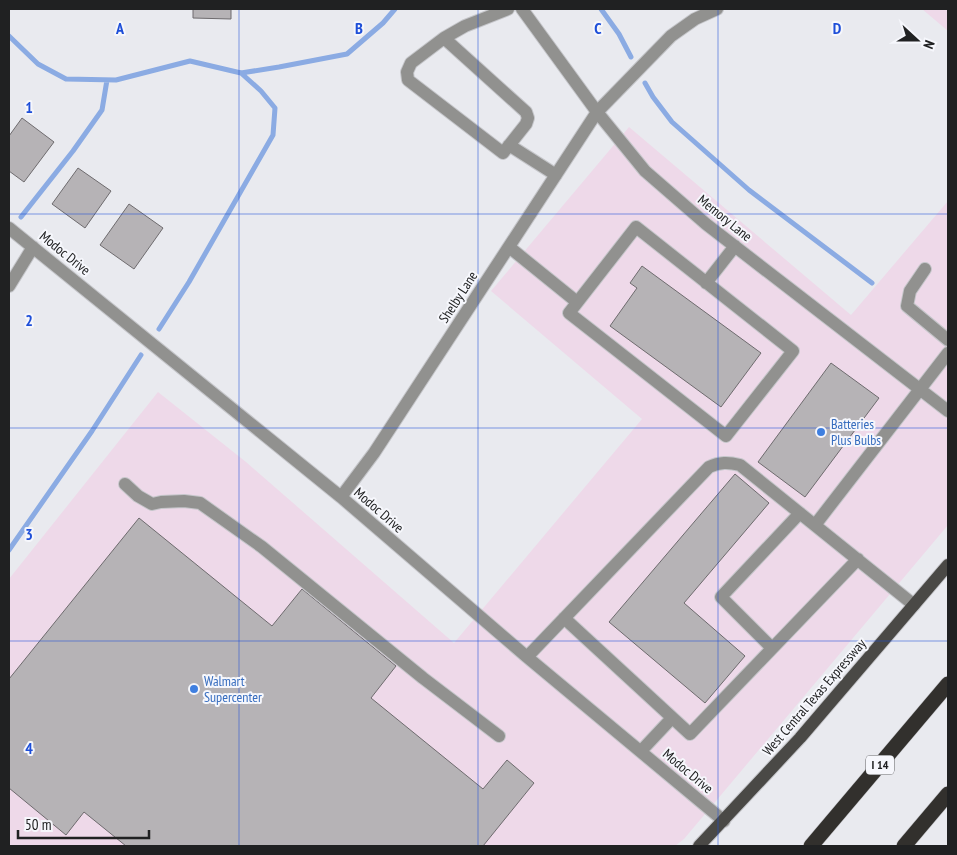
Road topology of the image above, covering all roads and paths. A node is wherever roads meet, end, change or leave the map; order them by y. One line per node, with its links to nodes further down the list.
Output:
1 (508, 9): 4 (street)
2 (522, 9): 5 (street, Memory Lane)
3 (717, 9): 5 (street, Shelby Lane)
4 (444, 38): 6 (street); 6 (street)
5 (597, 112): 7 (street, Shelby Lane); 9 (street, Memory Lane)
6 (509, 145): 7 (street)
7 (556, 175): 11 (street, Shelby Lane)
8 (9, 228): 10 (street, Modoc Drive)
9 (735, 246): 13 (street); 18 (street, Memory Lane)
10 (33, 247): 14 (street); 21 (street, Modoc Drive)
11 (509, 247): 15 (street); 21 (street, Shelby Lane)
12 (925, 268): 16 (street)
13 (706, 282): 15 (street); 15 (street)
14 (9, 286)
15 (577, 302)
16 (948, 340)
17 (948, 353): 18 (street)
18 (920, 389): 19 (street, Memory Lane); 23 (street)
19 (948, 412)
20 (126, 484): 32 (street)
21 (341, 497): 29 (street, Modoc Drive)
22 (800, 513): 23 (street); 27 (street); 28 (street)
23 (815, 525): 24 (street)
24 (858, 559): 26 (street); 28 (street)
25 (948, 565): 26 (main road, West Central Texas Expressway)
26 (914, 605): 35 (main road, West Central Texas Expressway)
27 (564, 618): 29 (street); 31 (street)
28 (772, 648): 31 (street)
29 (527, 657): 33 (street, Modoc Drive)
30 (948, 684): 37 (highway, I 14)
31 (672, 718): 33 (street)
32 (499, 736)
33 (641, 752): 35 (street, Modoc Drive)
34 (948, 794): 38 (highway)
35 (724, 821): 36 (main road, West Central Texas Expressway)
36 (699, 846)
37 (811, 846)
38 (904, 846)

